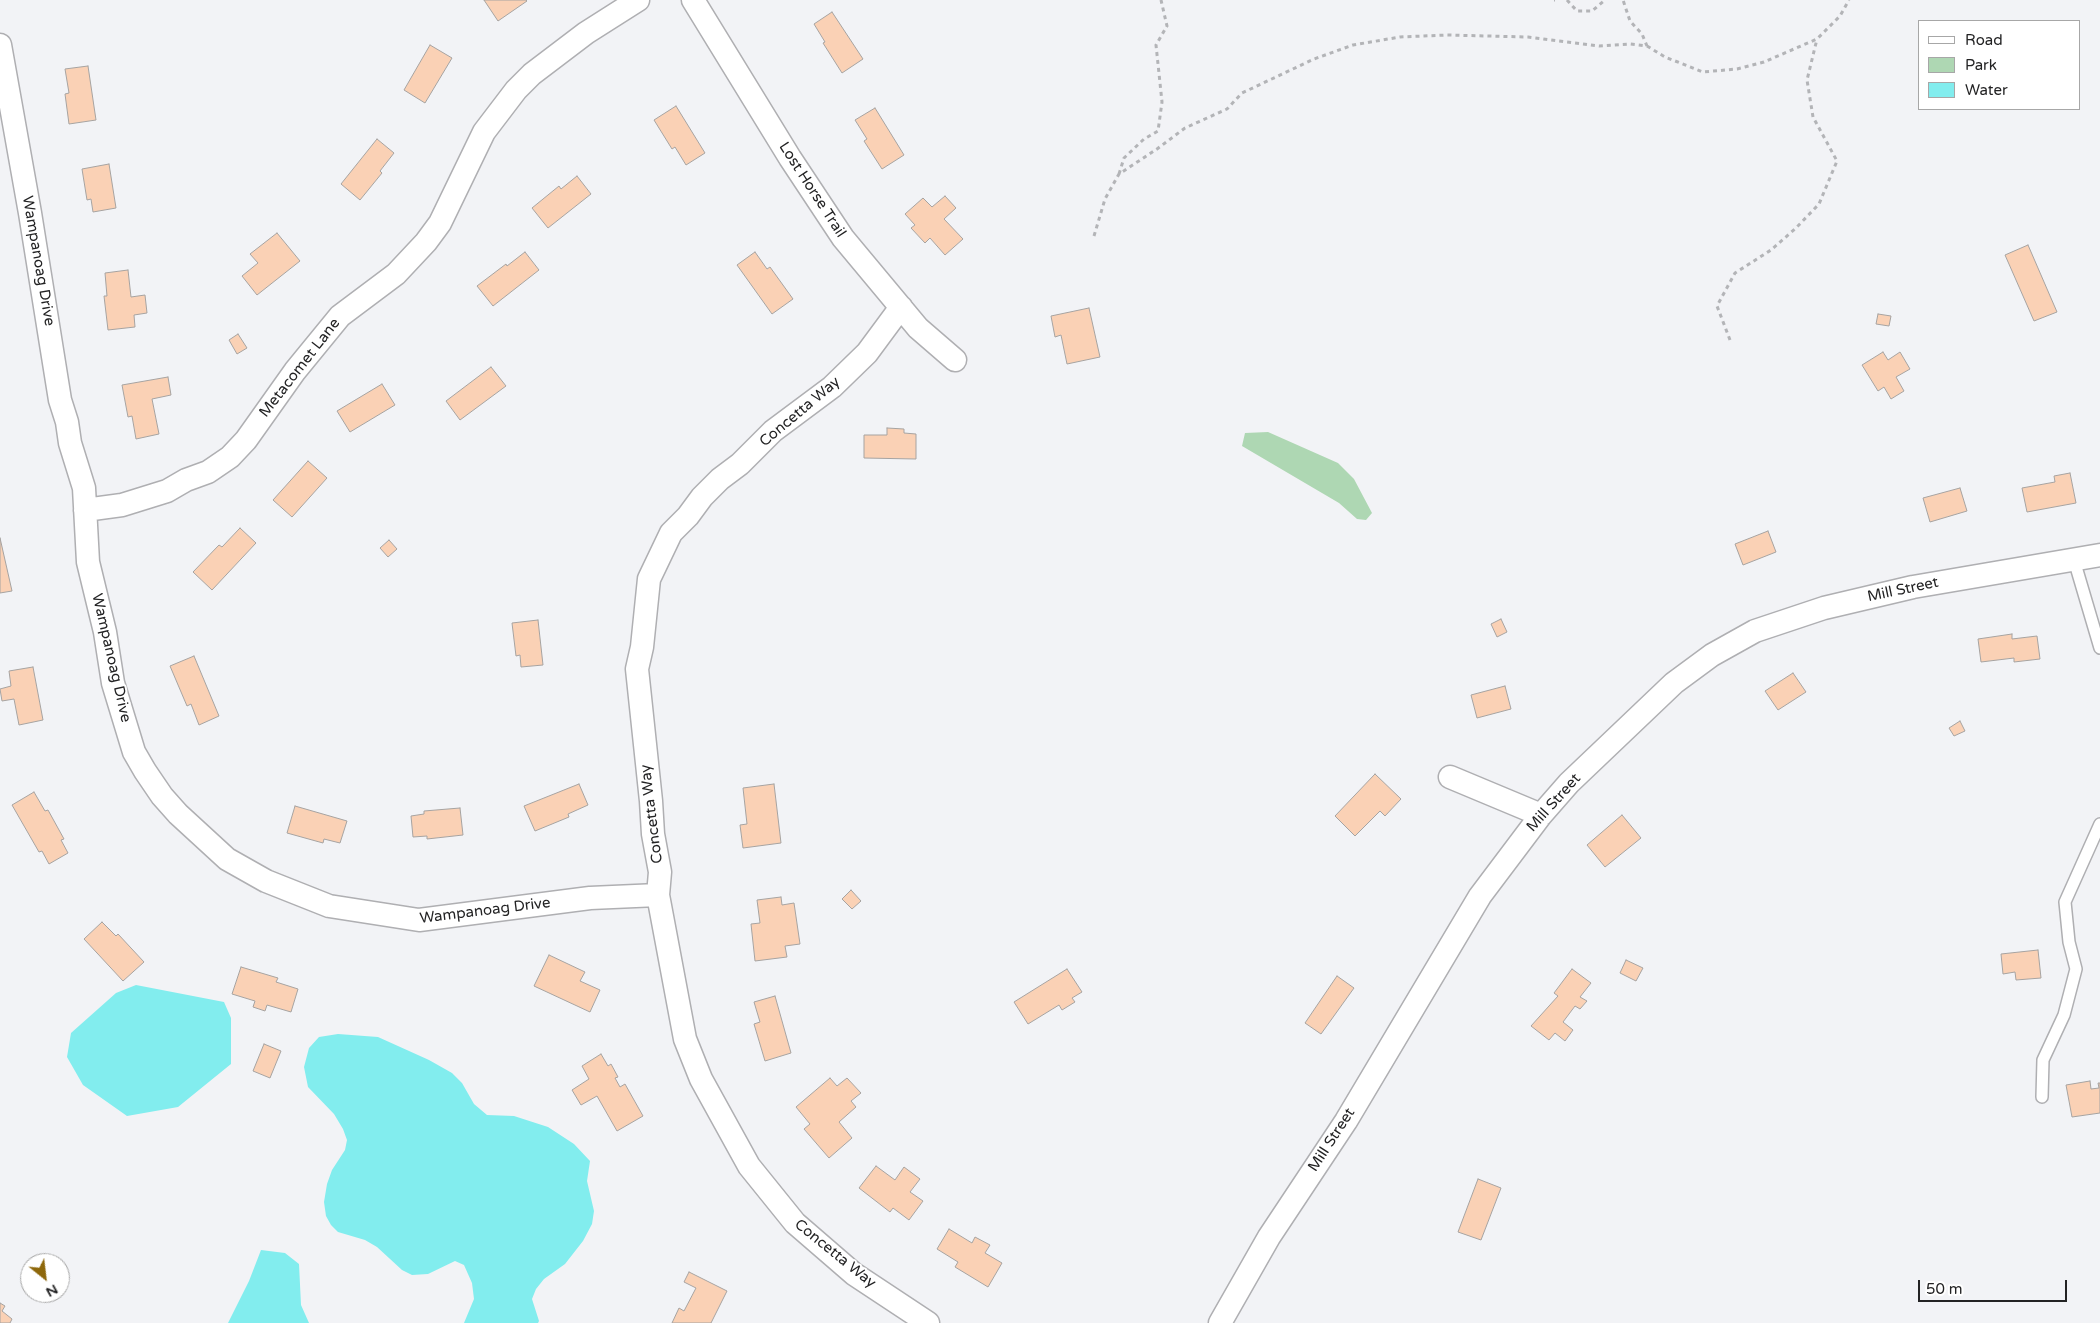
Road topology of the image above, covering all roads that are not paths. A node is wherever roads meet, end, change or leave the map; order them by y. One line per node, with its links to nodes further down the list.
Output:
1 (638, 0): 6 (street, Metacomet Lane)
2 (693, 0): 4 (street, Lost Horse Trail)
3 (0, 45): 6 (street, Wampanoag Drive)
4 (901, 308): 5 (street, Lost Horse Trail); 13 (street, Concetta Way)
5 (956, 360)
6 (85, 510): 13 (street, Wampanoag Drive)
7 (2100, 555): 8 (street, Mill Street)
8 (2074, 560): 9 (lane); 11 (street, Mill Street)
9 (2100, 648)
10 (1450, 777): 11 (street)
11 (1541, 814): 16 (street, Mill Street)
12 (2100, 824): 14 (lane)
13 (658, 895): 15 (street, Concetta Way)
14 (2042, 1097)
15 (928, 1323)
16 (1220, 1323)

